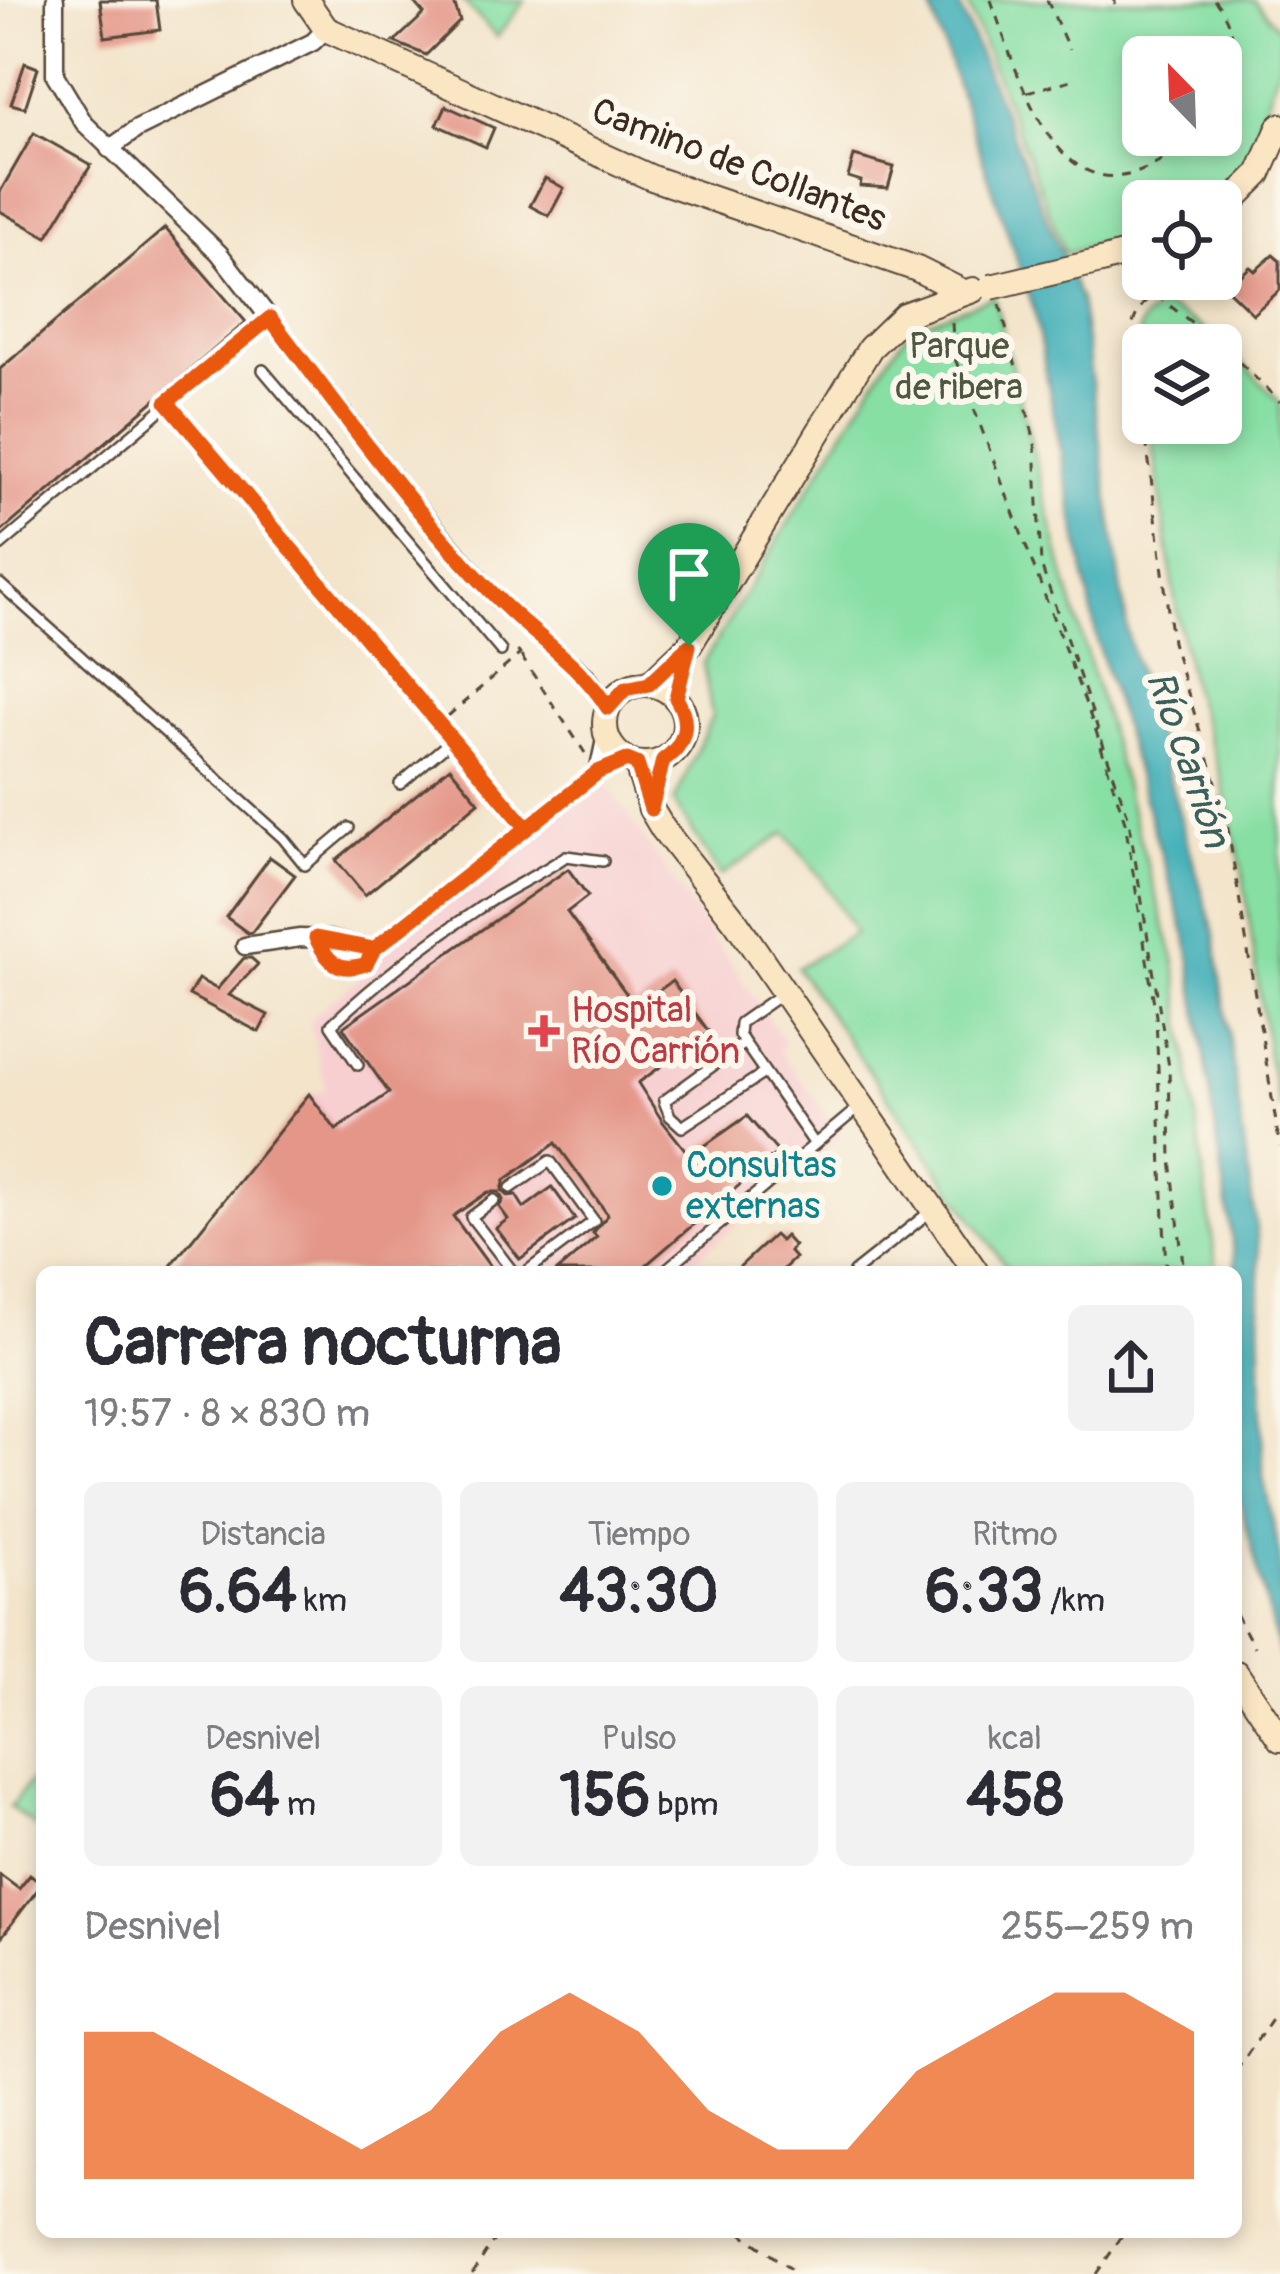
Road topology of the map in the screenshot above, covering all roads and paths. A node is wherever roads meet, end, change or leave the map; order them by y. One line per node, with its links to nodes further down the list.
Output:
1 (55, 0): 12 (street)
2 (306, 0): 6 (main road, Camino de Collantes)
3 (991, 0): 10 (path)
4 (1047, 0): 8 (path)
5 (1214, 0): 7 (path)
6 (326, 28): 12 (street); 18 (main road, Camino de Collantes)
7 (1232, 36)
8 (1069, 50)
9 (1075, 79): 10 (path)
10 (1027, 92): 13 (path)
11 (1280, 126): 14 (main road)
12 (109, 149): 24 (street)
13 (1172, 156)
14 (1270, 173): 15 (main road)
15 (1242, 195)
16 (1122, 255): 17 (main road)
17 (1109, 259): 19 (path); 20 (main road, bridge)
18 (913, 268): 21 (main road, Camino de Collantes); 23 (main road)
19 (1122, 269)
20 (995, 293): 21 (main road); 64 (path)
21 (953, 296): 23 (main road); 63 (path)
22 (1163, 300): 27 (path)
23 (904, 315): 32 (main road)
24 (270, 318): 26 (lane); 37 (street)
25 (263, 370): 33 (lane)
26 (167, 402): 29 (lane); 38 (lane)
27 (1280, 402)
28 (1146, 444): 54 (path)
29 (0, 546)
30 (0, 584): 44 (lane)
31 (505, 636): 34 (path)
32 (689, 646): 35 (main road); 36 (main road)
33 (501, 651)
34 (520, 654): 38 (path); 42 (path)
35 (649, 684): 36 (main road); 37 (main road)
36 (676, 698): 41 (main road)
37 (608, 708): 39 (main road)
38 (439, 724): 40 (lane)
39 (606, 735): 41 (main road); 42 (street)
40 (452, 740): 43 (lane); 45 (lane)
41 (642, 761): 42 (street); 48 (main road)
42 (598, 772): 45 (street)
43 (400, 784)
44 (349, 828)
45 (527, 828): 47 (street)
46 (603, 861): 50 (lane)
47 (245, 946)
48 (784, 992): 49 (lane); 52 (main road)
49 (744, 1042): 51 (lane); 51 (lane)
50 (358, 1065)
51 (764, 1072): 53 (lane)
52 (862, 1105): 53 (lane); 57 (main road)
53 (814, 1143): 60 (lane)
54 (1280, 1147)
55 (511, 1189): 59 (lane)
56 (494, 1201): 58 (lane)
57 (935, 1208): 61 (lane); 62 (main road)
58 (508, 1266)
59 (534, 1266)
60 (670, 1266)
61 (861, 1266)
62 (972, 1266)
63 (1166, 1266)
64 (1183, 1266)
65 (1242, 1625): 66 (path)
66 (1254, 1647)
67 (1242, 1682): 68 (main road)
68 (1280, 1739)
69 (1280, 2007): 70 (path)
70 (1242, 2062)
71 (495, 2238): 74 (path)
72 (748, 2238): 75 (path)
73 (1121, 2238): 76 (path)
74 (472, 2274)
75 (797, 2274)
76 (1096, 2274)

